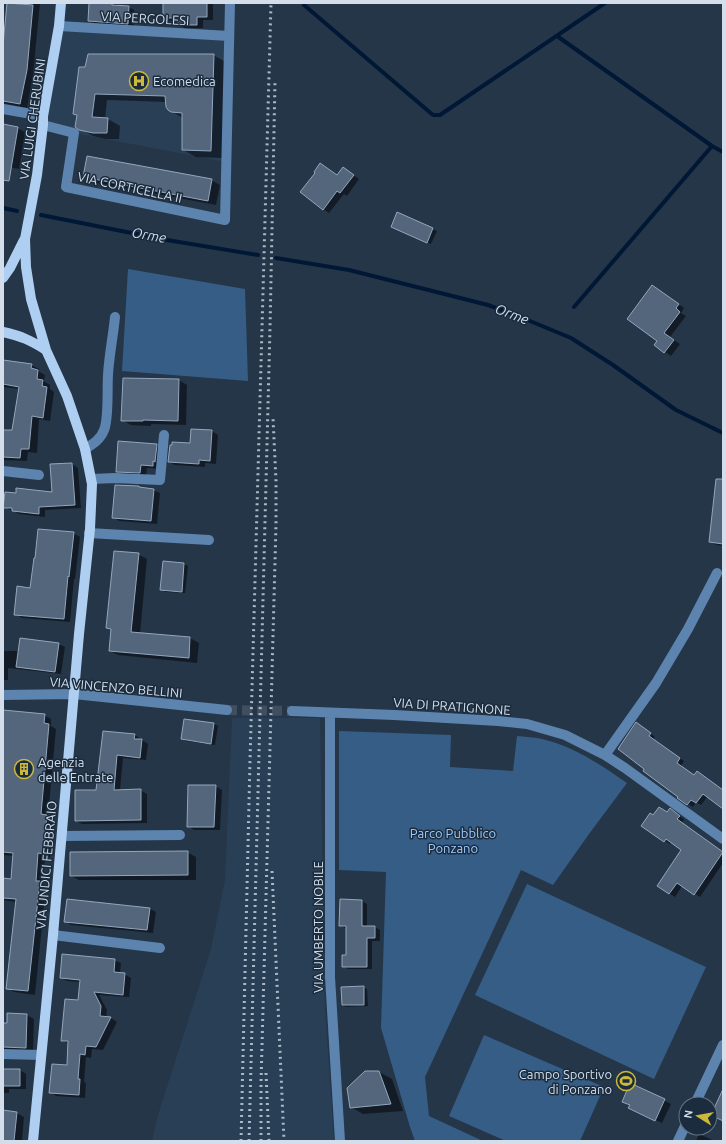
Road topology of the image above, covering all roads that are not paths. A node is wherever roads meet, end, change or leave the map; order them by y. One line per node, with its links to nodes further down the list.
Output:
1 (61, 3): 3 (main road, VIA LUIGI CHERUBINI)
2 (230, 3): 4 (street)
3 (59, 26): 4 (street, VIA PERGOLESI); 6 (main road, VIA LUIGI CHERUBINI)
4 (229, 36): 6 (street, VIA CORTICELLA II)
5 (3, 109): 6 (street)
6 (43, 121): 7 (main road, VIA LUIGI CHERUBINI)
7 (25, 239): 8 (main road); 11 (main road, VIA UNDICI FEBBRAIO)
8 (3, 278)
9 (115, 318): 13 (street)
10 (3, 332): 11 (main road)
11 (46, 350): 13 (main road, VIA UNDICI FEBBRAIO)
12 (164, 435): 16 (street)
13 (85, 449): 16 (main road, VIA UNDICI FEBBRAIO)
14 (3, 471): 15 (street)
15 (39, 475)
16 (91, 479): 17 (main road, VIA UNDICI FEBBRAIO)
17 (89, 533): 18 (street); 20 (main road, VIA UNDICI FEBBRAIO)
18 (210, 540)
19 (717, 573): 25 (street)
20 (74, 694): 21 (street, VIA VINCENZO BELLINI); 22 (street, VIA VINCENZO BELLINI); 27 (main road, VIA UNDICI FEBBRAIO)
21 (3, 695)
22 (227, 710)
23 (292, 712): 24 (street, VIA DI PRATIGNONE)
24 (330, 713): 25 (street, VIA DI PRATIGNONE); 36 (street, VIA UMBERTO NOBILE)
25 (605, 755): 28 (street, VIA DI PRATIGNONE)
26 (180, 835): 27 (street)
27 (62, 836): 29 (main road, VIA UNDICI FEBBRAIO)
28 (723, 839)
29 (53, 935): 30 (street); 33 (main road, VIA UNDICI FEBBRAIO)
30 (160, 948)
31 (723, 1045): 34 (street)
32 (3, 1054): 33 (street)
33 (41, 1055): 35 (main road, VIA UNDICI FEBBRAIO)
34 (699, 1096)
35 (33, 1141)
36 (340, 1141)

